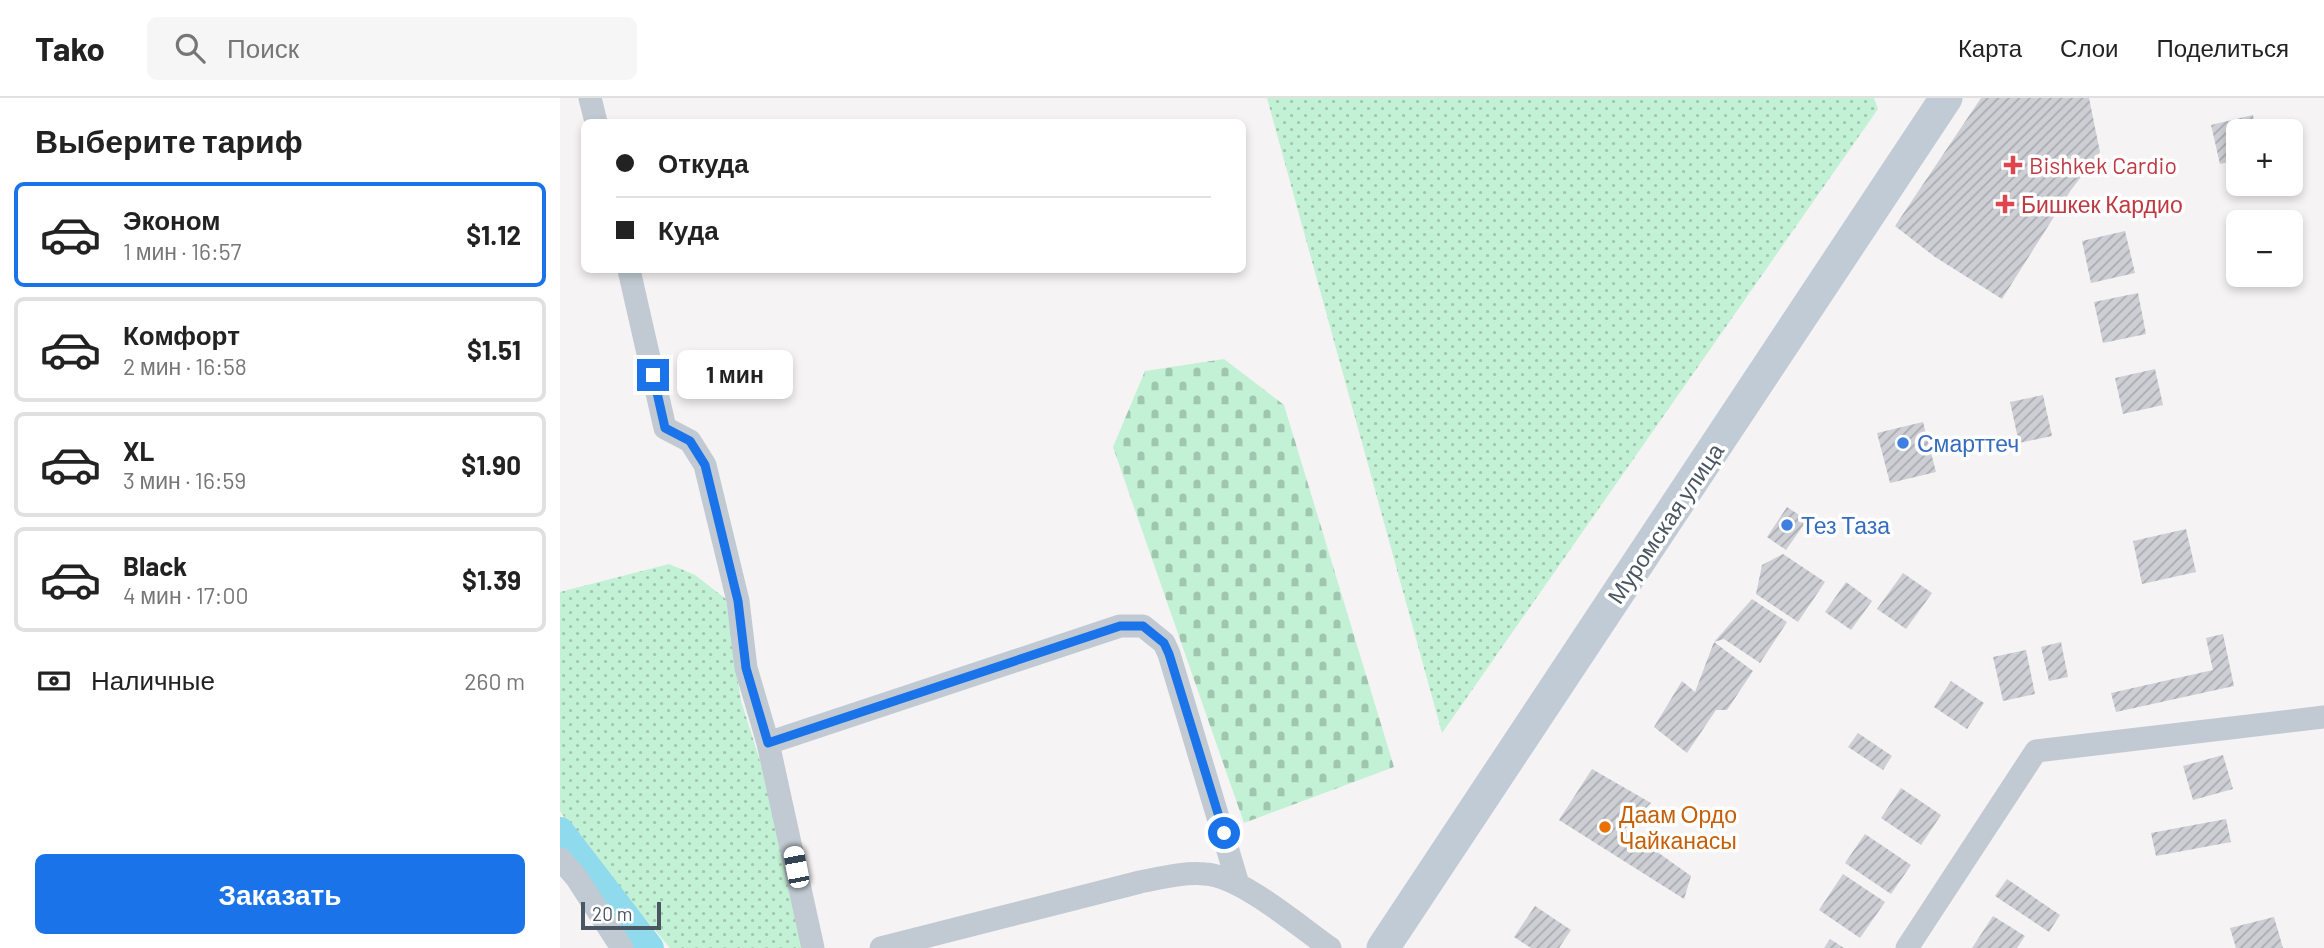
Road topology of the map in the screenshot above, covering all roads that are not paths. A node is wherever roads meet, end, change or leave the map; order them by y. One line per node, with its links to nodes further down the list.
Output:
1 (590, 98): 3 (street)
2 (1946, 98): 13 (main road, Муромская улица)
3 (595, 119)
4 (630, 273): 6 (street)
5 (2324, 717): 14 (street)
6 (768, 743): 8 (street); 10 (street)
7 (560, 859): 9 (street)
8 (1238, 884): 11 (street); 12 (street)
9 (622, 948)
10 (813, 948)
11 (881, 948)
12 (1330, 948)
13 (1384, 948)
14 (1907, 948)

